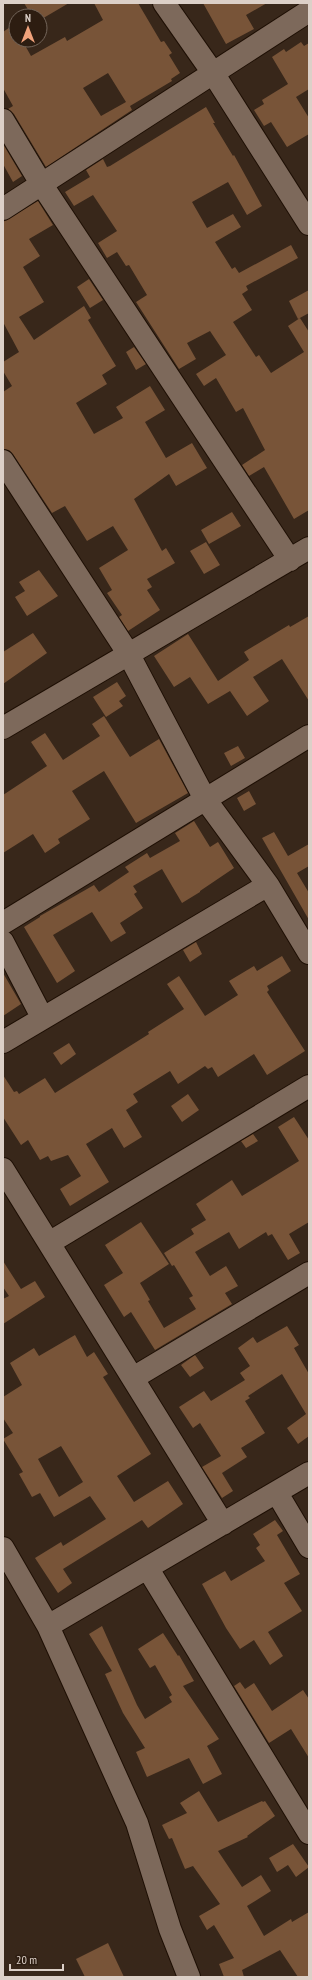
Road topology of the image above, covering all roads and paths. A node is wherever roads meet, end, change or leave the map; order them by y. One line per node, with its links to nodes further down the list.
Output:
1 (164, 3): 3 (street)
2 (309, 12): 3 (street)
3 (213, 73): 5 (street); 7 (street)
4 (3, 120): 5 (street)
5 (42, 184): 6 (street); 10 (street)
6 (3, 209)
7 (309, 224)
8 (3, 461): 11 (street)
9 (309, 548): 10 (street)
10 (290, 560): 11 (street)
11 (128, 654): 12 (street); 14 (street)
12 (3, 728)
13 (309, 736): 14 (street)
14 (205, 799): 15 (street); 16 (street)
15 (268, 886): 18 (street); 19 (street)
16 (3, 923)
17 (3, 942): 19 (street)
18 (309, 952)
19 (42, 1017): 20 (street)
20 (3, 1042)
21 (309, 1086): 23 (street)
22 (3, 1169): 23 (street)
23 (49, 1243): 25 (street)
24 (309, 1273): 25 (street)
25 (133, 1378): 28 (street)
26 (309, 1472): 27 (street)
27 (277, 1493): 28 (street); 29 (street)
28 (223, 1524): 31 (street)
29 (309, 1547)
30 (3, 1548): 32 (street)
31 (148, 1569): 32 (street); 33 (street)
32 (48, 1626): 34 (street)
33 (309, 1833)
34 (189, 1977)

